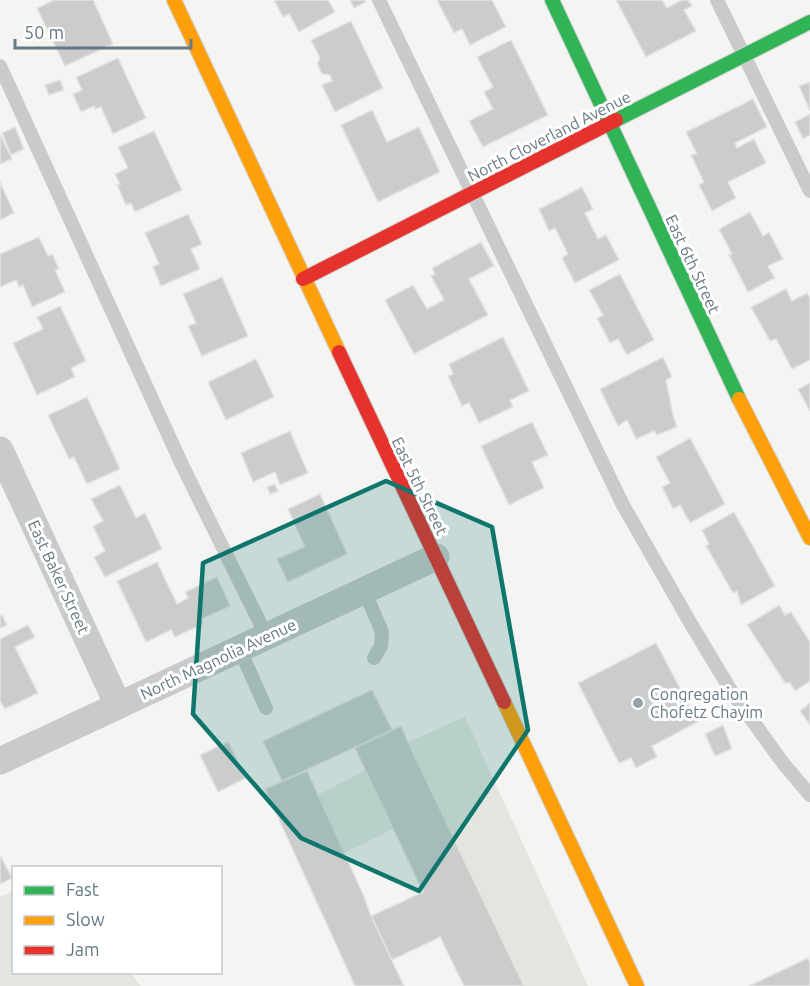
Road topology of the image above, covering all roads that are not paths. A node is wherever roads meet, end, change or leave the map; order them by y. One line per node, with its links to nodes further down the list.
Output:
1 (174, 0): 11 (street, East 5th Street)
2 (379, 0): 10 (lane)
3 (552, 0): 8 (street, East 6th Street)
4 (717, 0): 6 (lane)
5 (810, 22): 6 (street, North Cloverland Avenue)
6 (744, 57): 8 (street, North Cloverland Avenue); 9 (lane)
7 (0, 66): 16 (lane)
8 (610, 125): 10 (street, North Cloverland Avenue); 13 (street, East 6th Street)
9 (810, 191)
10 (472, 193): 11 (street, North Cloverland Avenue); 22 (lane)
11 (303, 279): 14 (street, East 5th Street)
12 (0, 450): 19 (street, East Baker Street)
13 (810, 538)
14 (436, 557): 15 (street, North Magnolia Avenue); 23 (street, East 5th Street)
15 (364, 590): 16 (street, North Magnolia Avenue); 18 (lane)
16 (266, 635): 17 (street, North Magnolia Avenue)
17 (239, 648): 19 (street, North Magnolia Avenue); 20 (lane)
18 (374, 658)
19 (118, 705): 21 (street, North Magnolia Avenue)
20 (266, 708)
21 (0, 761)
22 (810, 795)
23 (637, 986)

